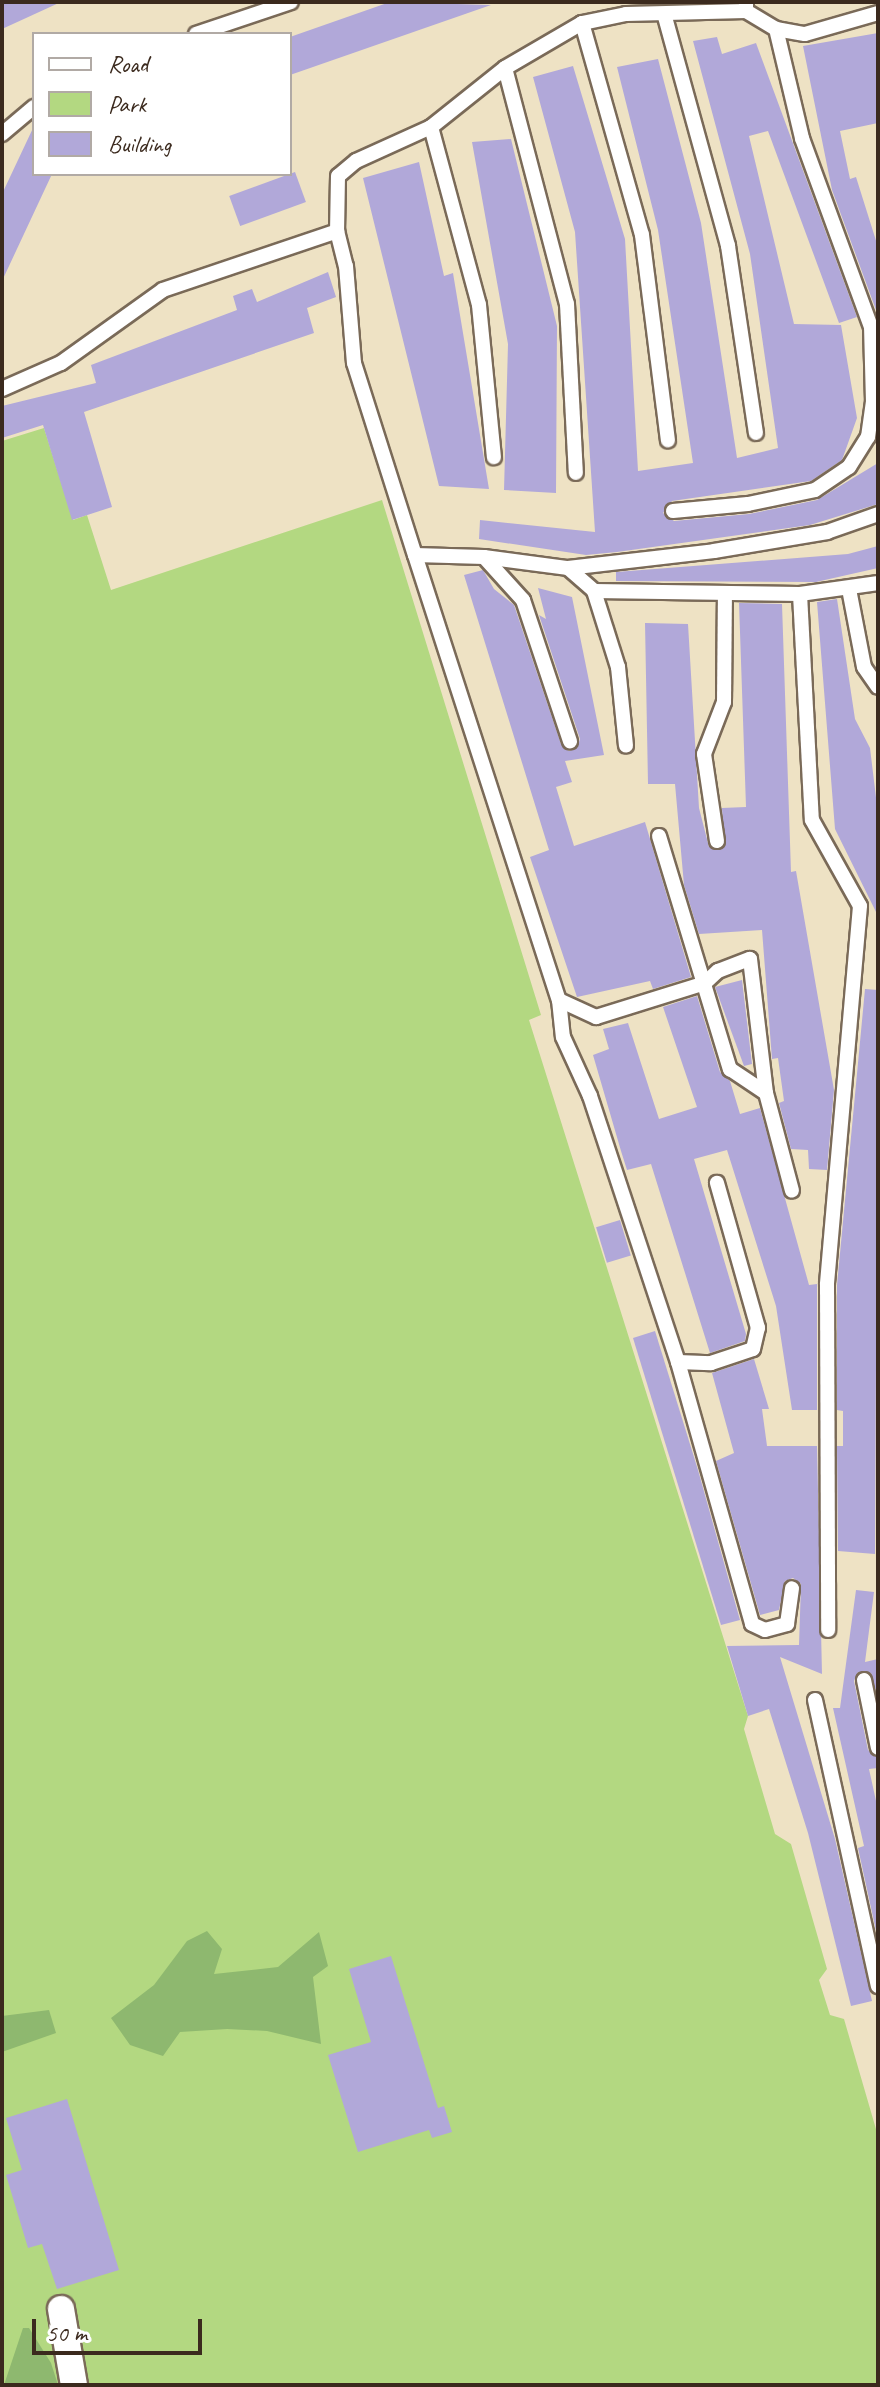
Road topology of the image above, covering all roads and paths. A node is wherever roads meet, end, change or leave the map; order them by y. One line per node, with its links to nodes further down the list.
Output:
1 (291, 2): 9 (lane)
2 (616, 2): 5 (lane)
3 (746, 7): 6 (lane); 8 (lane)
4 (878, 13): 8 (lane)
5 (626, 14): 6 (lane); 7 (lane)
6 (665, 17): 16 (lane)
7 (582, 23): 10 (lane); 17 (lane)
8 (776, 29): 20 (lane)
9 (202, 32)
10 (505, 68): 12 (lane); 19 (lane)
11 (32, 109): 13 (lane)
12 (431, 127): 14 (lane); 18 (lane)
13 (2, 134)
14 (337, 231): 15 (lane); 22 (lane)
15 (2, 389)
16 (756, 433)
17 (668, 440)
18 (494, 457)
19 (576, 473)
20 (673, 511)
21 (878, 514): 24 (lane)
22 (415, 555): 23 (lane); 36 (lane)
23 (484, 557): 24 (lane); 31 (lane)
24 (568, 568): 27 (lane)
25 (878, 583): 26 (lane)
26 (849, 589): 28 (lane); 30 (lane)
27 (594, 591): 29 (lane); 32 (lane)
28 (800, 594): 29 (lane); 42 (lane)
29 (725, 596): 34 (lane)
30 (878, 687)
31 (570, 741)
32 (626, 746)
33 (659, 836): 35 (lane)
34 (717, 841)
35 (705, 983): 36 (lane); 37 (lane); 37 (lane)
36 (559, 1000): 40 (lane)
37 (766, 1093): 39 (lane)
38 (717, 1183): 40 (lane)
39 (792, 1191)
40 (678, 1362): 41 (lane)
41 (792, 1588)
42 (828, 1630)
43 (864, 1680): 45 (lane)
44 (815, 1700): 46 (lane)
45 (878, 1748)
46 (878, 1986)
47 (61, 2309): 48 (street)
48 (74, 2385)

